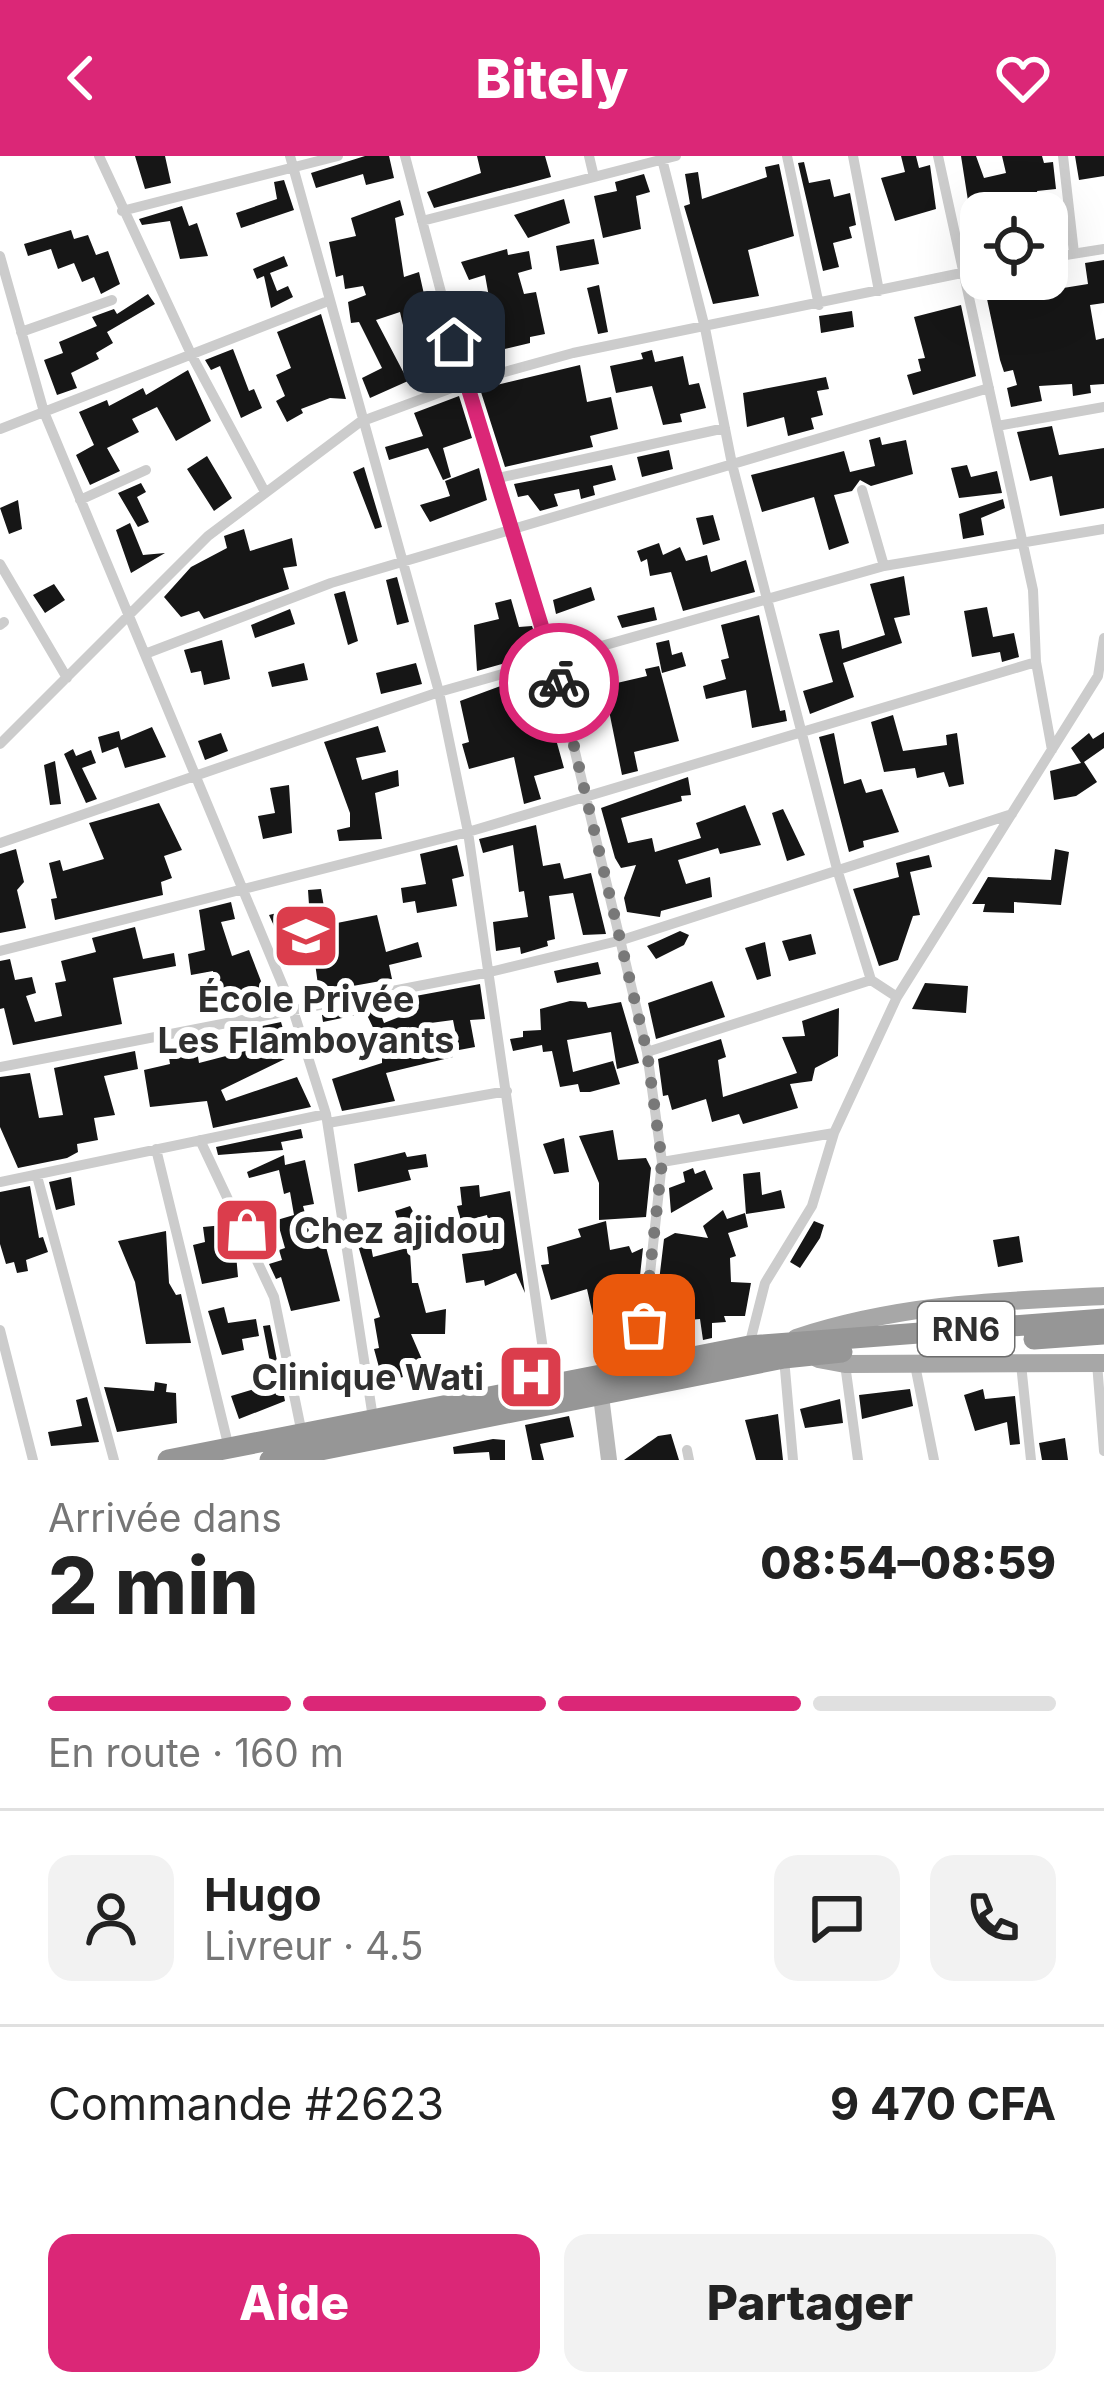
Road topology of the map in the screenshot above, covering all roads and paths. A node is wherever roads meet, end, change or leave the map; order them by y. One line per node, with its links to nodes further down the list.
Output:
1 (98, 156): 12 (street)
2 (338, 156): 10 (street)
3 (405, 156): 13 (street)
4 (589, 156): 11 (street)
5 (787, 156): 25 (street)
6 (854, 156): 21 (street)
7 (938, 156): 18 (street)
8 (1063, 156): 15 (street)
9 (669, 158): 11 (street); 26 (street)
10 (292, 162): 12 (street); 24 (street)
11 (594, 177): 13 (street)
12 (122, 212): 28 (street)
13 (422, 221): 29 (street)
14 (1104, 249): 15 (street)
15 (1074, 253): 16 (street)
16 (1068, 254)
17 (0, 256): 20 (street)
18 (960, 258)
19 (960, 273): 21 (street)
20 (4, 290): 27 (street)
21 (879, 291): 25 (street)
22 (112, 300): 27 (street)
23 (969, 300): 30 (street)
24 (328, 301): 28 (street); 33 (street)
25 (819, 305): 26 (street)
26 (705, 328): 29 (street); 35 (street)
27 (21, 332): 32 (street)
28 (192, 356): 32 (street); 41 (street)
29 (465, 382): 33 (street); 39 (street)
30 (988, 388): 34 (street); 37 (street)
31 (1104, 407): 34 (street)
32 (44, 412): 36 (street); 42 (street)
33 (361, 422): 41 (street); 46 (street)
34 (997, 426): 45 (street)
35 (724, 428): 37 (street); 39 (street)
36 (0, 429)
37 (732, 464): 44 (street); 49 (street)
38 (146, 470): 42 (street)
39 (494, 478): 44 (street)
40 (862, 490): 48 (street)
41 (265, 492): 50 (street)
42 (80, 500): 50 (street)
43 (1104, 529): 45 (street)
44 (510, 530): 46 (street); 53 (street)
45 (1022, 543): 48 (street); 54 (street)
46 (404, 562): 52 (street); 57 (street)
47 (0, 563): 56 (street)
48 (884, 566): 49 (street)
49 (768, 599): 53 (street); 58 (street)
50 (129, 616): 52 (street); 56 (street)
51 (1104, 638): 55 (street)
52 (145, 654): 61 (street)
53 (553, 660): 57 (street); 62 (street)
54 (1036, 662): 58 (street); 60 (street)
55 (1101, 675): 60 (street)
56 (67, 678): 59 (street)
57 (439, 692): 61 (street); 64 (street)
58 (800, 733): 62 (street); 66 (street)
59 (0, 744)
60 (1052, 750): 63 (street)
61 (195, 774): 65 (street); 67 (street)
62 (589, 796): 64 (street); 68 (street)
63 (1012, 814): 66 (street); 72 (street)
64 (468, 832): 67 (street); 70 (street)
65 (0, 843)
66 (837, 869): 68 (street); 71 (street)
67 (243, 889): 69 (street); 73 (street)
68 (622, 940): 70 (street); 74 (street)
69 (0, 950)
70 (490, 972): 73 (street); 76 (street)
71 (871, 980): 72 (street); 74 (street)
72 (897, 998): 78 (street)
73 (292, 1010): 75 (street); 77 (street)
74 (647, 1052): 81 (street)
75 (0, 1067)
76 (507, 1090): 77 (street); 95 (street)
77 (327, 1119): 79 (street); 97 (street)
78 (834, 1133): 81 (street); 88 (street)
79 (200, 1140): 80 (street); 98 (street)
80 (156, 1149): 82 (street); 99 (street)
81 (662, 1162): 94 (street)
82 (37, 1176): 83 (street); 103 (street)
83 (0, 1182)
84 (1104, 1296): 89 (main road)
85 (1104, 1319): 90 (highway, RN6)
86 (1104, 1334): 90 (highway, RN6)
87 (1, 1335): 102 (street)
88 (749, 1346): 89 (highway, RN6); 94 (highway, RN6)
89 (790, 1352): 90 (highway, RN6); 96 (highway, RN6); 107 (street)
90 (835, 1352): 93 (main road); 108 (street)
91 (1100, 1363): 92 (main road); 100 (street)
92 (1021, 1364): 93 (main road); 110 (street)
93 (915, 1365): 109 (street)
94 (640, 1366): 96 (highway, RN6)
95 (548, 1384): 96 (highway, RN6); 97 (highway, RN6)
96 (599, 1384): 101 (highway, RN6); 106 (street)
97 (373, 1420): 98 (highway, RN6)
98 (302, 1434): 99 (highway, RN6)
99 (229, 1448): 104 (highway, RN6)
100 (1104, 1451)
101 (326, 1455): 105 (highway, RN6)
102 (33, 1460)
103 (113, 1460)
104 (168, 1460)
105 (271, 1460)
106 (609, 1460)
107 (793, 1460)
108 (858, 1460)
109 (934, 1460)
110 (1030, 1460)

